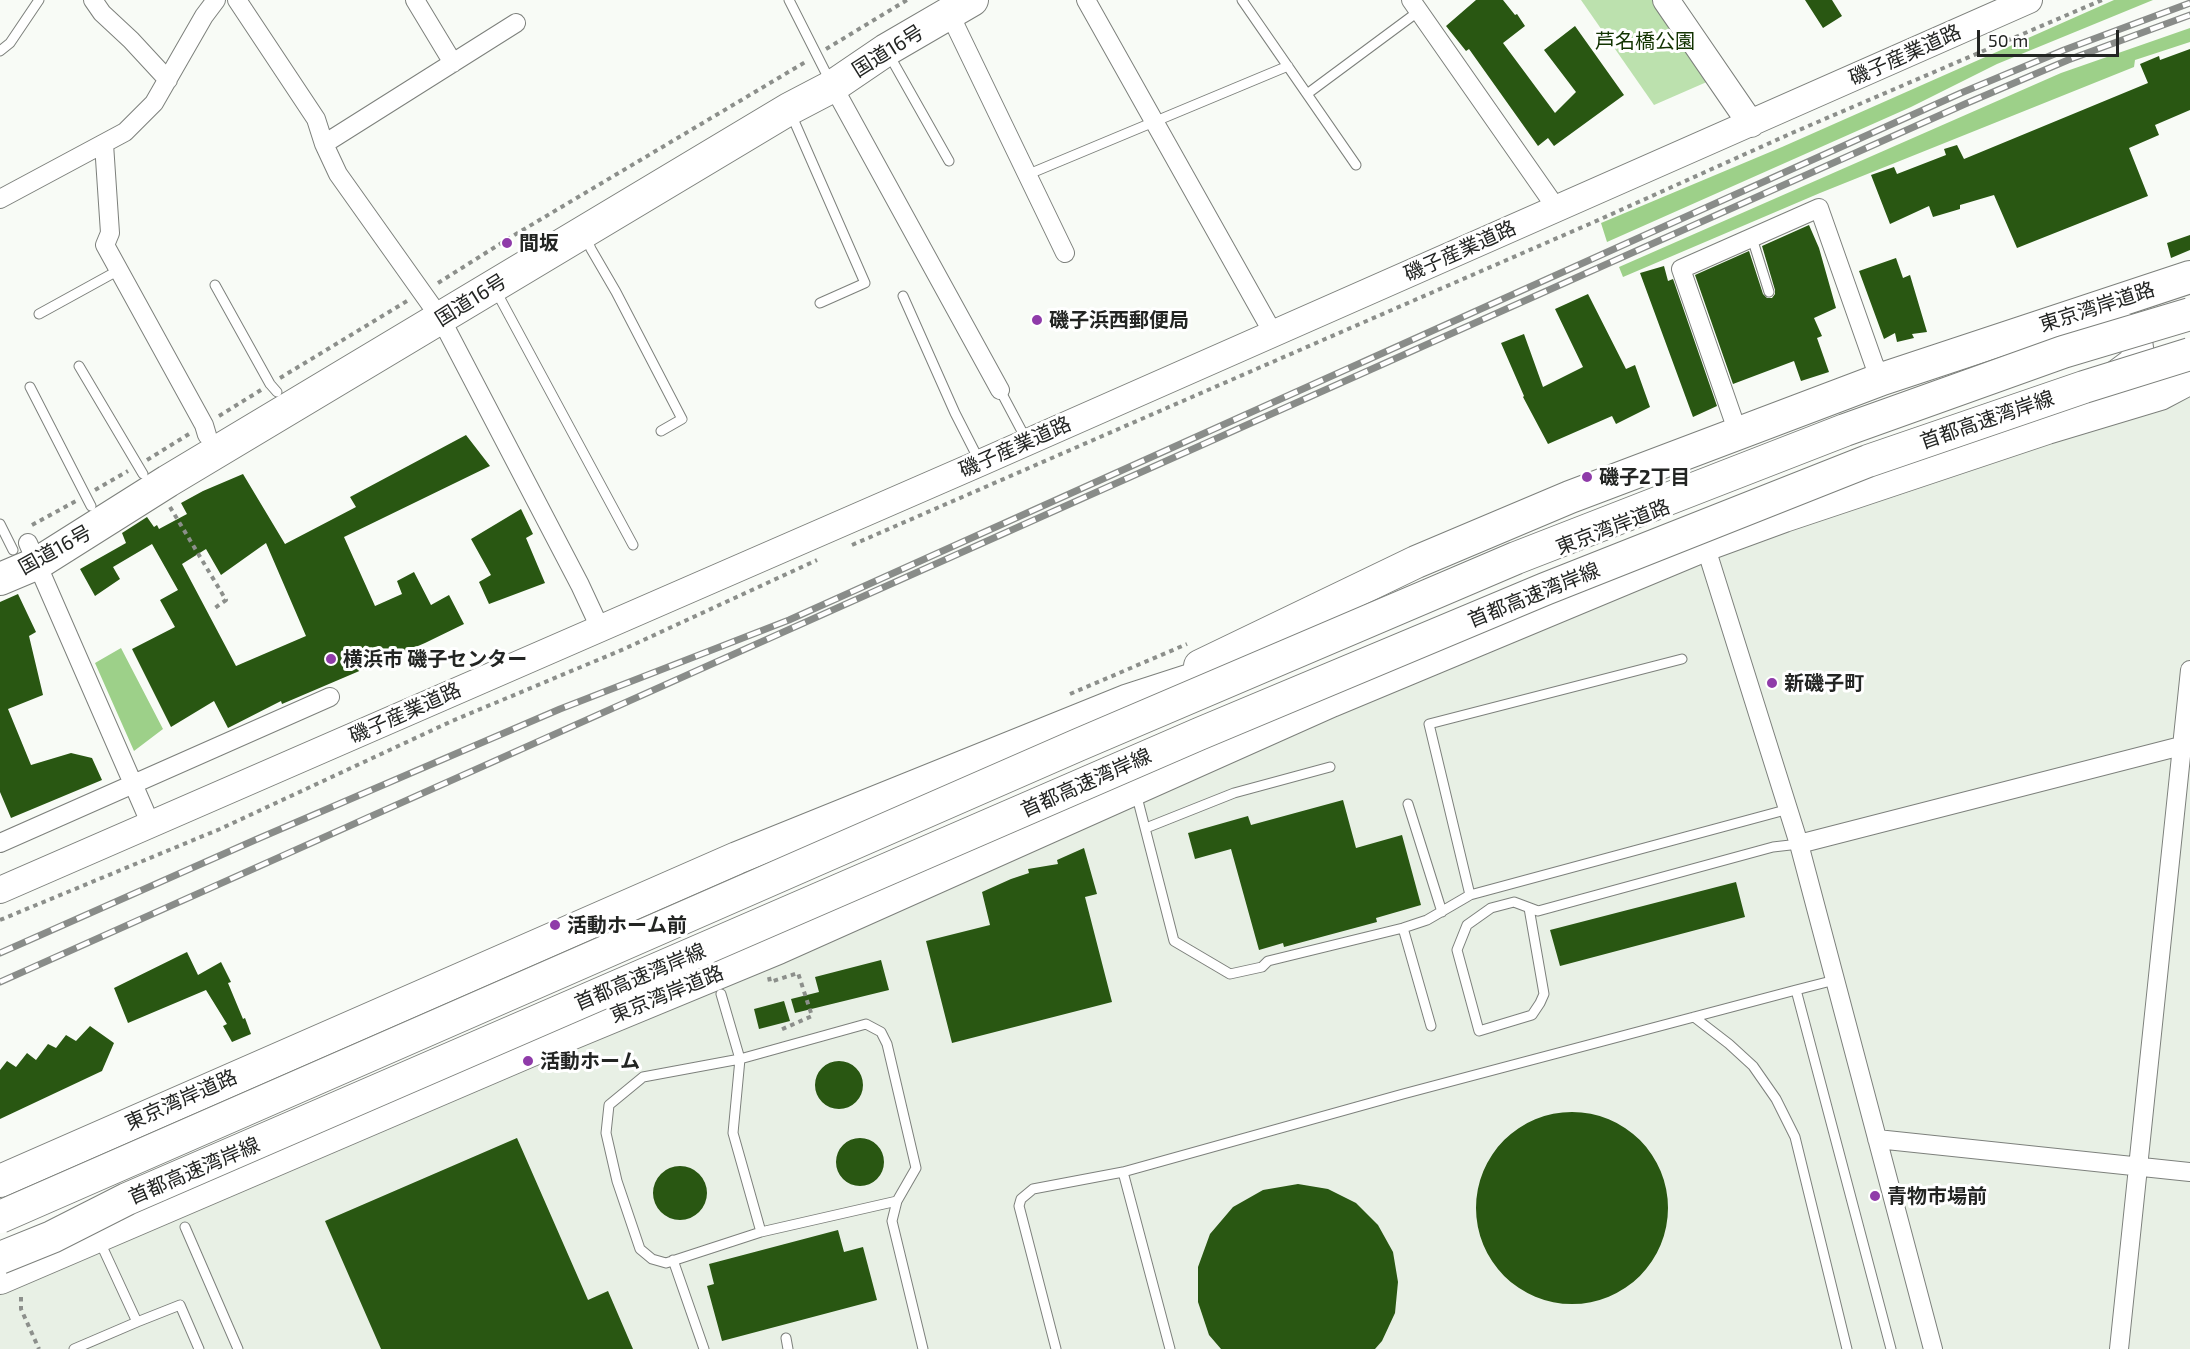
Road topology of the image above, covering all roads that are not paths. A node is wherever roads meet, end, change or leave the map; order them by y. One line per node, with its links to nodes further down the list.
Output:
1 (39, 0): 16 (lane)
2 (93, 0): 20 (street)
3 (216, 0): 20 (street)
4 (237, 0): 26 (street)
5 (415, 0): 17 (street)
6 (789, 0): 19 (lane)
7 (1086, 0): 23 (street)
8 (1242, 0): 18 (lane)
9 (1666, 0): 24 (street)
10 (2030, 0): 13 (street, 磯子産業道路)
11 (953, 4): 15 (highway, 国道16号); 19 (highway, 国道16号); 29 (street)
12 (1415, 6): 21 (lane); 31 (street)
13 (2000, 6): 24 (street, 磯子産業道路)
14 (516, 23): 17 (street)
15 (886, 50): 19 (highway, 国道16号); 27 (lane)
16 (0, 51)
17 (453, 63): 26 (street)
18 (1288, 66): 21 (lane); 23 (lane)
19 (824, 69): 22 (highway, 国道16号); 41 (highway, 国道16号); 54 (street)
20 (168, 80): 25 (street)
21 (1307, 93): 28 (lane)
22 (789, 109): 32 (highway, 国道16号); 42 (lane)
23 (1154, 121): 29 (lane); 46 (street)
24 (1751, 123): 31 (street, 磯子産業道路)
25 (104, 144): 30 (street); 35 (street)
26 (324, 144): 41 (street)
27 (949, 161)
28 (1356, 165)
29 (1029, 174): 34 (street)
30 (0, 199)
31 (1557, 209): 46 (street, 磯子産業道路)
32 (584, 232): 38 (highway, 国道16号); 57 (lane)
33 (1752, 238): 39 (lane); 52 (street); 58 (street)
34 (1065, 253)
35 (119, 270): 43 (lane); 59 (street)
36 (2190, 277): 47 (highway, 東京湾岸道路)
37 (215, 285): 55 (lane)
38 (494, 286): 41 (highway, 国道16号); 64 (lane)
39 (1769, 292)
40 (903, 296): 61 (lane)
41 (436, 302): 55 (highway, 国道16号); 66 (highway, 国道16号); 68 (street)
42 (820, 303)
43 (39, 314)
44 (2190, 314): 101 (highway, 首都高速湾岸線, bridge)
45 (2190, 319): 72 (highway, 東京湾岸道路, bridge)
46 (1273, 333): 60 (street, 磯子産業道路)
47 (2005, 338): 52 (highway, 東京湾岸道路); 56 (highway, 東京湾岸道路)
48 (2190, 346): 75 (highway, 東京湾岸道路, bridge)
49 (2190, 354): 105 (highway, 首都高速湾岸線, bridge)
50 (79, 366): 62 (lane)
51 (2190, 378): 56 (highway, 東京湾岸道路)
52 (1882, 379): 58 (highway, 東京湾岸道路)
53 (30, 387): 63 (lane)
54 (1000, 390): 60 (lane)
55 (277, 392): 59 (highway, 国道16号)
56 (2047, 428): 65 (highway, 東京湾岸道路)
57 (662, 431)
58 (1738, 433): 72 (highway, 東京湾岸道路)
59 (207, 435): 62 (highway, 国道16号)
60 (1028, 442): 61 (street, 磯子産業道路)
61 (980, 463): 68 (street, 磯子産業道路)
62 (142, 474): 63 (highway, 国道16号)
63 (91, 506): 66 (highway, 国道16号)
64 (633, 545)
65 (1705, 545): 75 (highway, 東京湾岸道路); 79 (street)
66 (16, 547): 67 (highway, 国道16号); 76 (street)
67 (0, 579)
68 (600, 628): 80 (street, 磯子産業道路)
69 (1682, 659): 85 (lane)
70 (2190, 670): 73 (street)
71 (330, 697): 76 (street)
72 (1126, 701): 99 (highway, 東京湾岸道路)
73 (2186, 747): 83 (street); 96 (street)
74 (1330, 767): 81 (lane)
75 (1166, 775): 77 (highway, 東京湾岸道路)
76 (133, 784): 80 (street); 82 (street)
77 (1135, 788): 81 (lane); 104 (highway, 東京湾岸道路)
78 (1408, 804): 87 (lane)
79 (1789, 809): 83 (street); 85 (lane)
80 (151, 825): 84 (street, 磯子産業道路)
81 (1146, 828): 88 (lane)
82 (0, 843)
83 (1799, 844): 86 (lane); 89 (street)
84 (0, 890)
85 (1470, 895): 87 (lane)
86 (1530, 908): 86 (lane)
87 (1442, 912): 88 (lane)
88 (1403, 928): 93 (lane)
89 (1835, 980): 90 (lane); 95 (street)
90 (1796, 990): 92 (lane); 119 (lane)
91 (721, 994): 94 (lane)
92 (1694, 1017): 97 (lane); 118 (lane)
93 (1431, 1026)
94 (740, 1059): 100 (lane); 103 (lane); 106 (lane)
95 (1877, 1139): 96 (street); 120 (street)
96 (2137, 1167): 98 (street); 121 (street)
97 (1123, 1172): 116 (lane); 117 (lane)
98 (2190, 1172)
99 (0, 1181)
100 (897, 1202): 103 (lane); 115 (lane)
101 (0, 1217)
102 (185, 1227): 112 (lane)
103 (761, 1232): 106 (lane)
104 (97, 1236): 107 (highway, 東京湾岸道路); 108 (lane)
105 (0, 1258)
106 (673, 1260): 113 (lane)
107 (11, 1288)
108 (137, 1322): 110 (lane); 111 (lane)
109 (786, 1338): 114 (lane)
110 (74, 1349)
111 (199, 1349)
112 (238, 1349)
113 (704, 1349)
114 (789, 1349)
115 (923, 1349)
116 (1056, 1349)
117 (1170, 1349)
118 (1847, 1349)
119 (1891, 1349)
120 (1933, 1349)
121 (2118, 1349)

